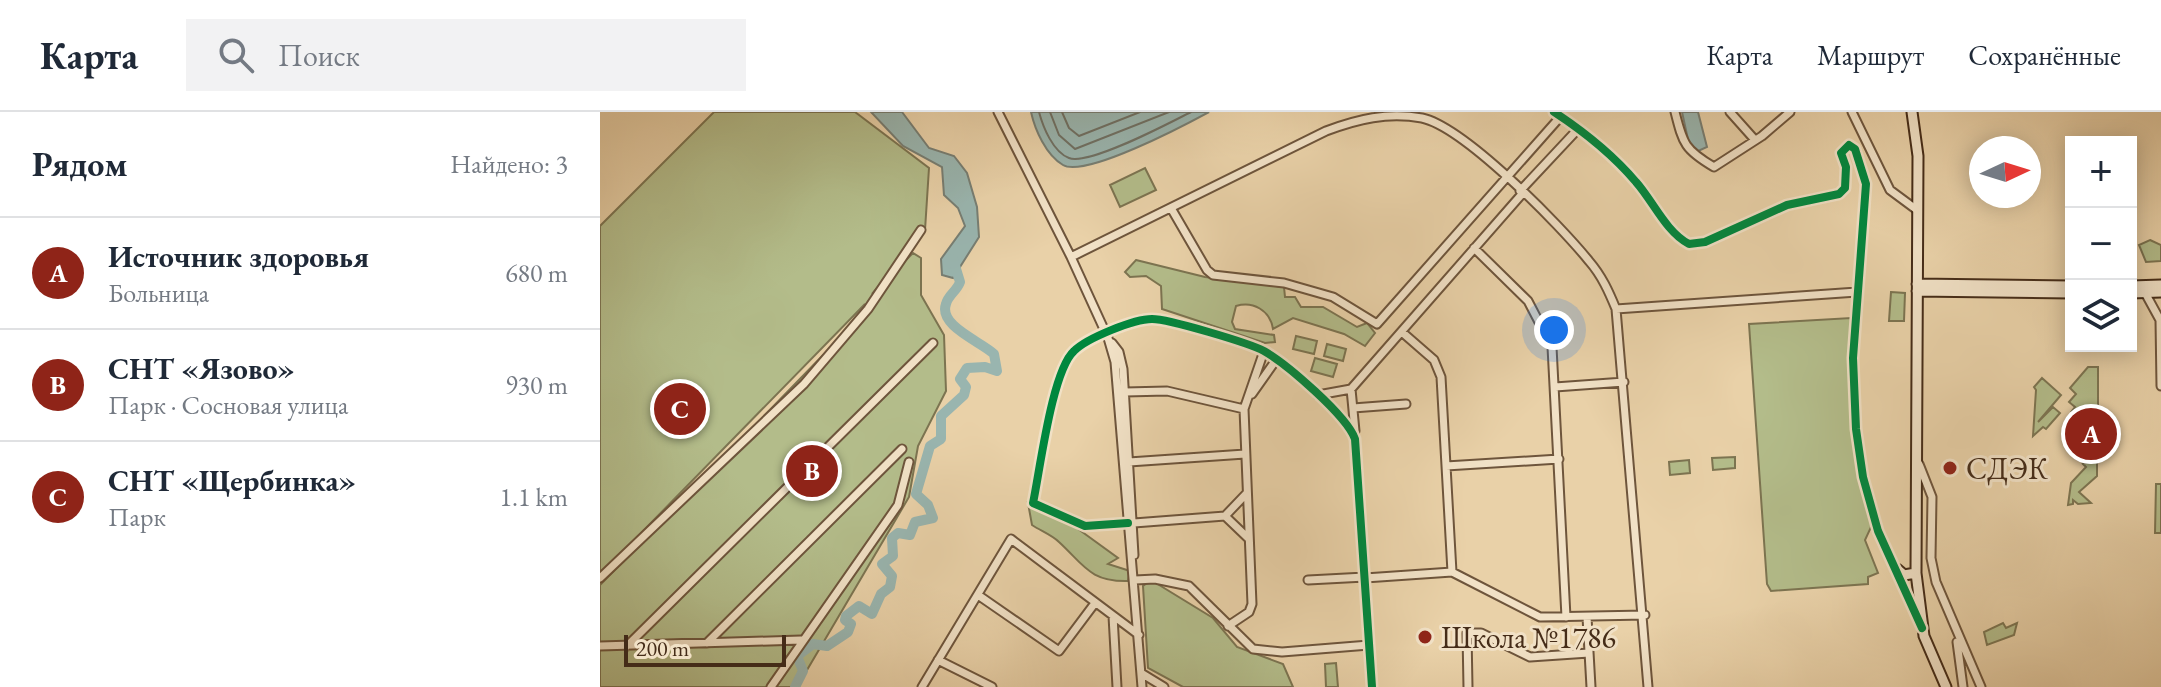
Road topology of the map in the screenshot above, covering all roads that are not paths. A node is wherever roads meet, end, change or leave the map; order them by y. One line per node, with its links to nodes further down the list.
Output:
1 (998, 112): 17 (street)
2 (1675, 112): 10 (street)
3 (1730, 112): 10 (street)
4 (1790, 112): 10 (street)
5 (1852, 112): 14 (street)
6 (1912, 112): 14 (main road)
7 (1368, 114): 11 (street); 13 (street)
8 (1557, 114): 9 (street); 11 (street)
9 (1578, 129): 12 (street); 22 (street)
10 (1759, 138)
11 (1504, 177): 12 (street); 13 (street)
12 (1521, 192): 16 (street); 25 (street)
13 (1171, 208): 17 (street)
14 (1917, 210): 20 (main road)
15 (921, 230): 57 (street)
16 (1474, 248): 26 (street); 33 (street)
17 (1071, 257): 27 (street)
18 (2065, 286): 20 (main road)
19 (2137, 287): 21 (main road)
20 (1917, 288): 24 (main road); 42 (main road)
21 (2161, 289): 23 (main road); 32 (street)
22 (1857, 292): 25 (street); 53 (street)
23 (2137, 292)
24 (2065, 293)
25 (1616, 309): 31 (street)
26 (1403, 333): 34 (street); 48 (street)
27 (1107, 336): 29 (street); 35 (street); 51 (street); 51 (street)
28 (933, 343): 74 (street)
29 (1264, 351): 30 (street); 37 (street)
30 (1276, 360): 36 (street); 37 (street)
31 (1624, 382): 33 (street); 62 (street)
32 (2161, 386)
33 (1555, 387): 45 (street)
34 (1351, 389): 36 (street); 39 (street)
35 (1125, 392): 40 (street); 47 (street)
36 (1318, 395): 41 (street)
37 (1248, 399): 40 (street)
38 (1406, 404): 39 (street)
39 (1353, 408): 41 (street)
40 (1244, 409): 44 (street)
41 (1355, 439): 56 (street)
42 (1916, 446): 55 (main road); 68 (street)
43 (902, 449): 71 (street)
44 (1245, 454): 47 (street); 49 (street)
45 (1559, 459): 48 (street); 64 (street)
46 (909, 462): 70 (street)
47 (1129, 462): 51 (street)
48 (1446, 466): 54 (street)
49 (1247, 493): 50 (street); 52 (street)
50 (1225, 516): 51 (street); 52 (street)
51 (1131, 523): 58 (street)
52 (1249, 539): 66 (street)
53 (1897, 569): 55 (main road); 67 (street)
54 (1452, 572): 56 (street); 64 (street)
55 (1916, 573): 67 (main road)
56 (1365, 577): 59 (street); 72 (street)
57 (600, 578)
58 (1135, 580): 66 (street); 69 (street)
59 (1308, 580)
60 (978, 595): 61 (street); 61 (street); 76 (street)
61 (1095, 603): 63 (street)
62 (1645, 615): 65 (street); 89 (street)
63 (1113, 616): 69 (street); 83 (street)
64 (1566, 617): 65 (street)
65 (1587, 617): 75 (street)
66 (1228, 626): 72 (street)
67 (1922, 628): 90 (main road)
68 (1956, 631): 77 (street); 78 (street)
69 (1139, 635): 79 (street)
70 (801, 640): 71 (street); 80 (street)
71 (707, 643): 74 (street)
72 (1369, 645): 86 (street)
73 (600, 646): 74 (street)
74 (627, 646)
75 (1589, 653): 87 (street); 88 (street)
76 (938, 660): 81 (street); 82 (street)
77 (1972, 668): 78 (street); 92 (street)
78 (1962, 671): 91 (street)
79 (1141, 673): 84 (street); 85 (street)
80 (771, 687)
81 (922, 687)
82 (992, 687)
83 (1117, 687)
84 (1142, 687)
85 (1164, 687)
86 (1372, 687)
87 (1468, 687)
88 (1591, 687)
89 (1648, 687)
90 (1946, 687)
91 (1963, 687)
92 (1981, 687)

